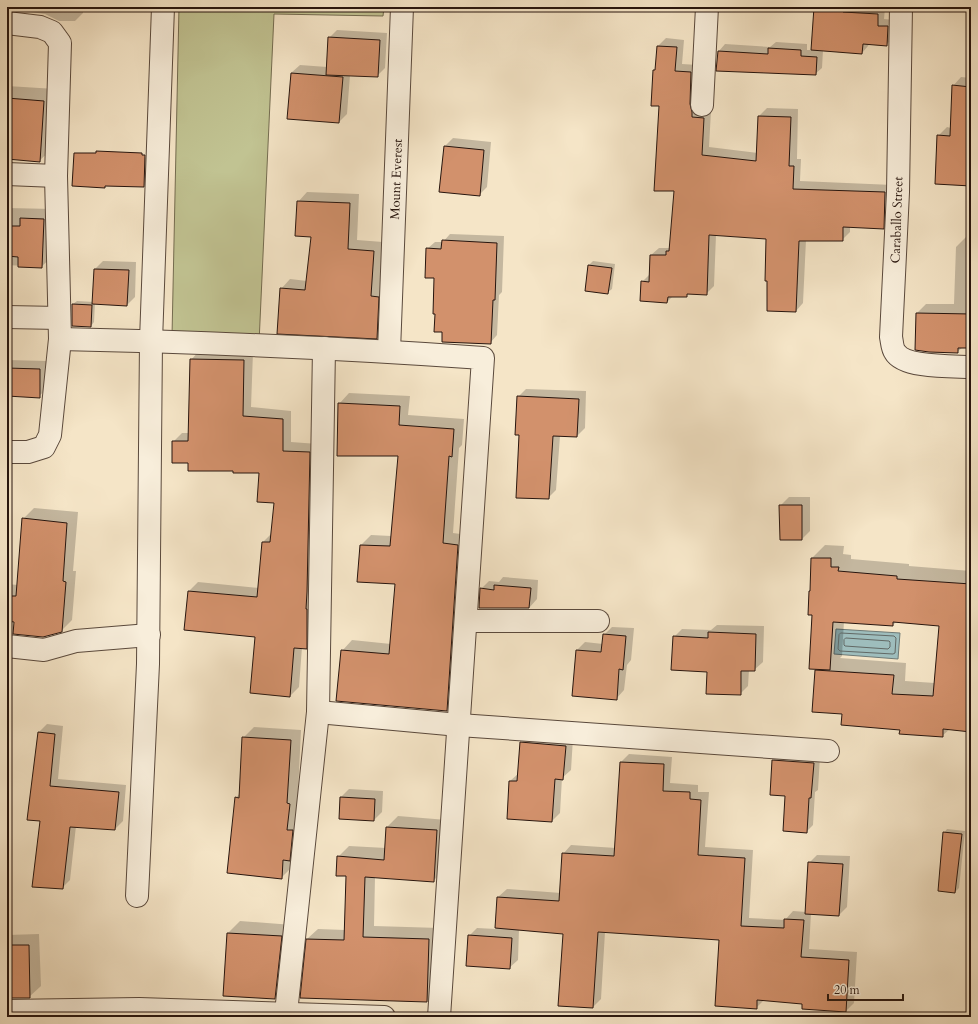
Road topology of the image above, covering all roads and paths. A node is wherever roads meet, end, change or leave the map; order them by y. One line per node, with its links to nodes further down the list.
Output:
1 (163, 7): 11 (street)
2 (402, 7): 13 (street, Mount Everest)
3 (707, 7): 6 (street)
4 (901, 7): 14 (street, Caraballo Street)
5 (7, 23): 8 (street)
6 (702, 105)
7 (7, 174): 8 (street)
8 (56, 176): 10 (street)
9 (7, 317): 10 (street)
10 (59, 328): 11 (street); 15 (street)
11 (151, 341): 12 (street); 18 (street)
12 (324, 348): 13 (street); 20 (street)
13 (389, 351): 16 (street)
14 (971, 367)
15 (7, 452)
16 (466, 621): 17 (street); 21 (street)
17 (598, 621)
18 (149, 636): 19 (street); 23 (street)
19 (7, 646)
20 (318, 712): 21 (street); 26 (street)
21 (459, 725): 22 (street); 29 (street)
22 (828, 751)
23 (138, 896)
24 (7, 1011): 25 (street)
25 (139, 1013): 26 (street)
26 (286, 1013): 27 (street)
27 (341, 1016): 28 (street)
28 (384, 1017)
29 (439, 1017)

